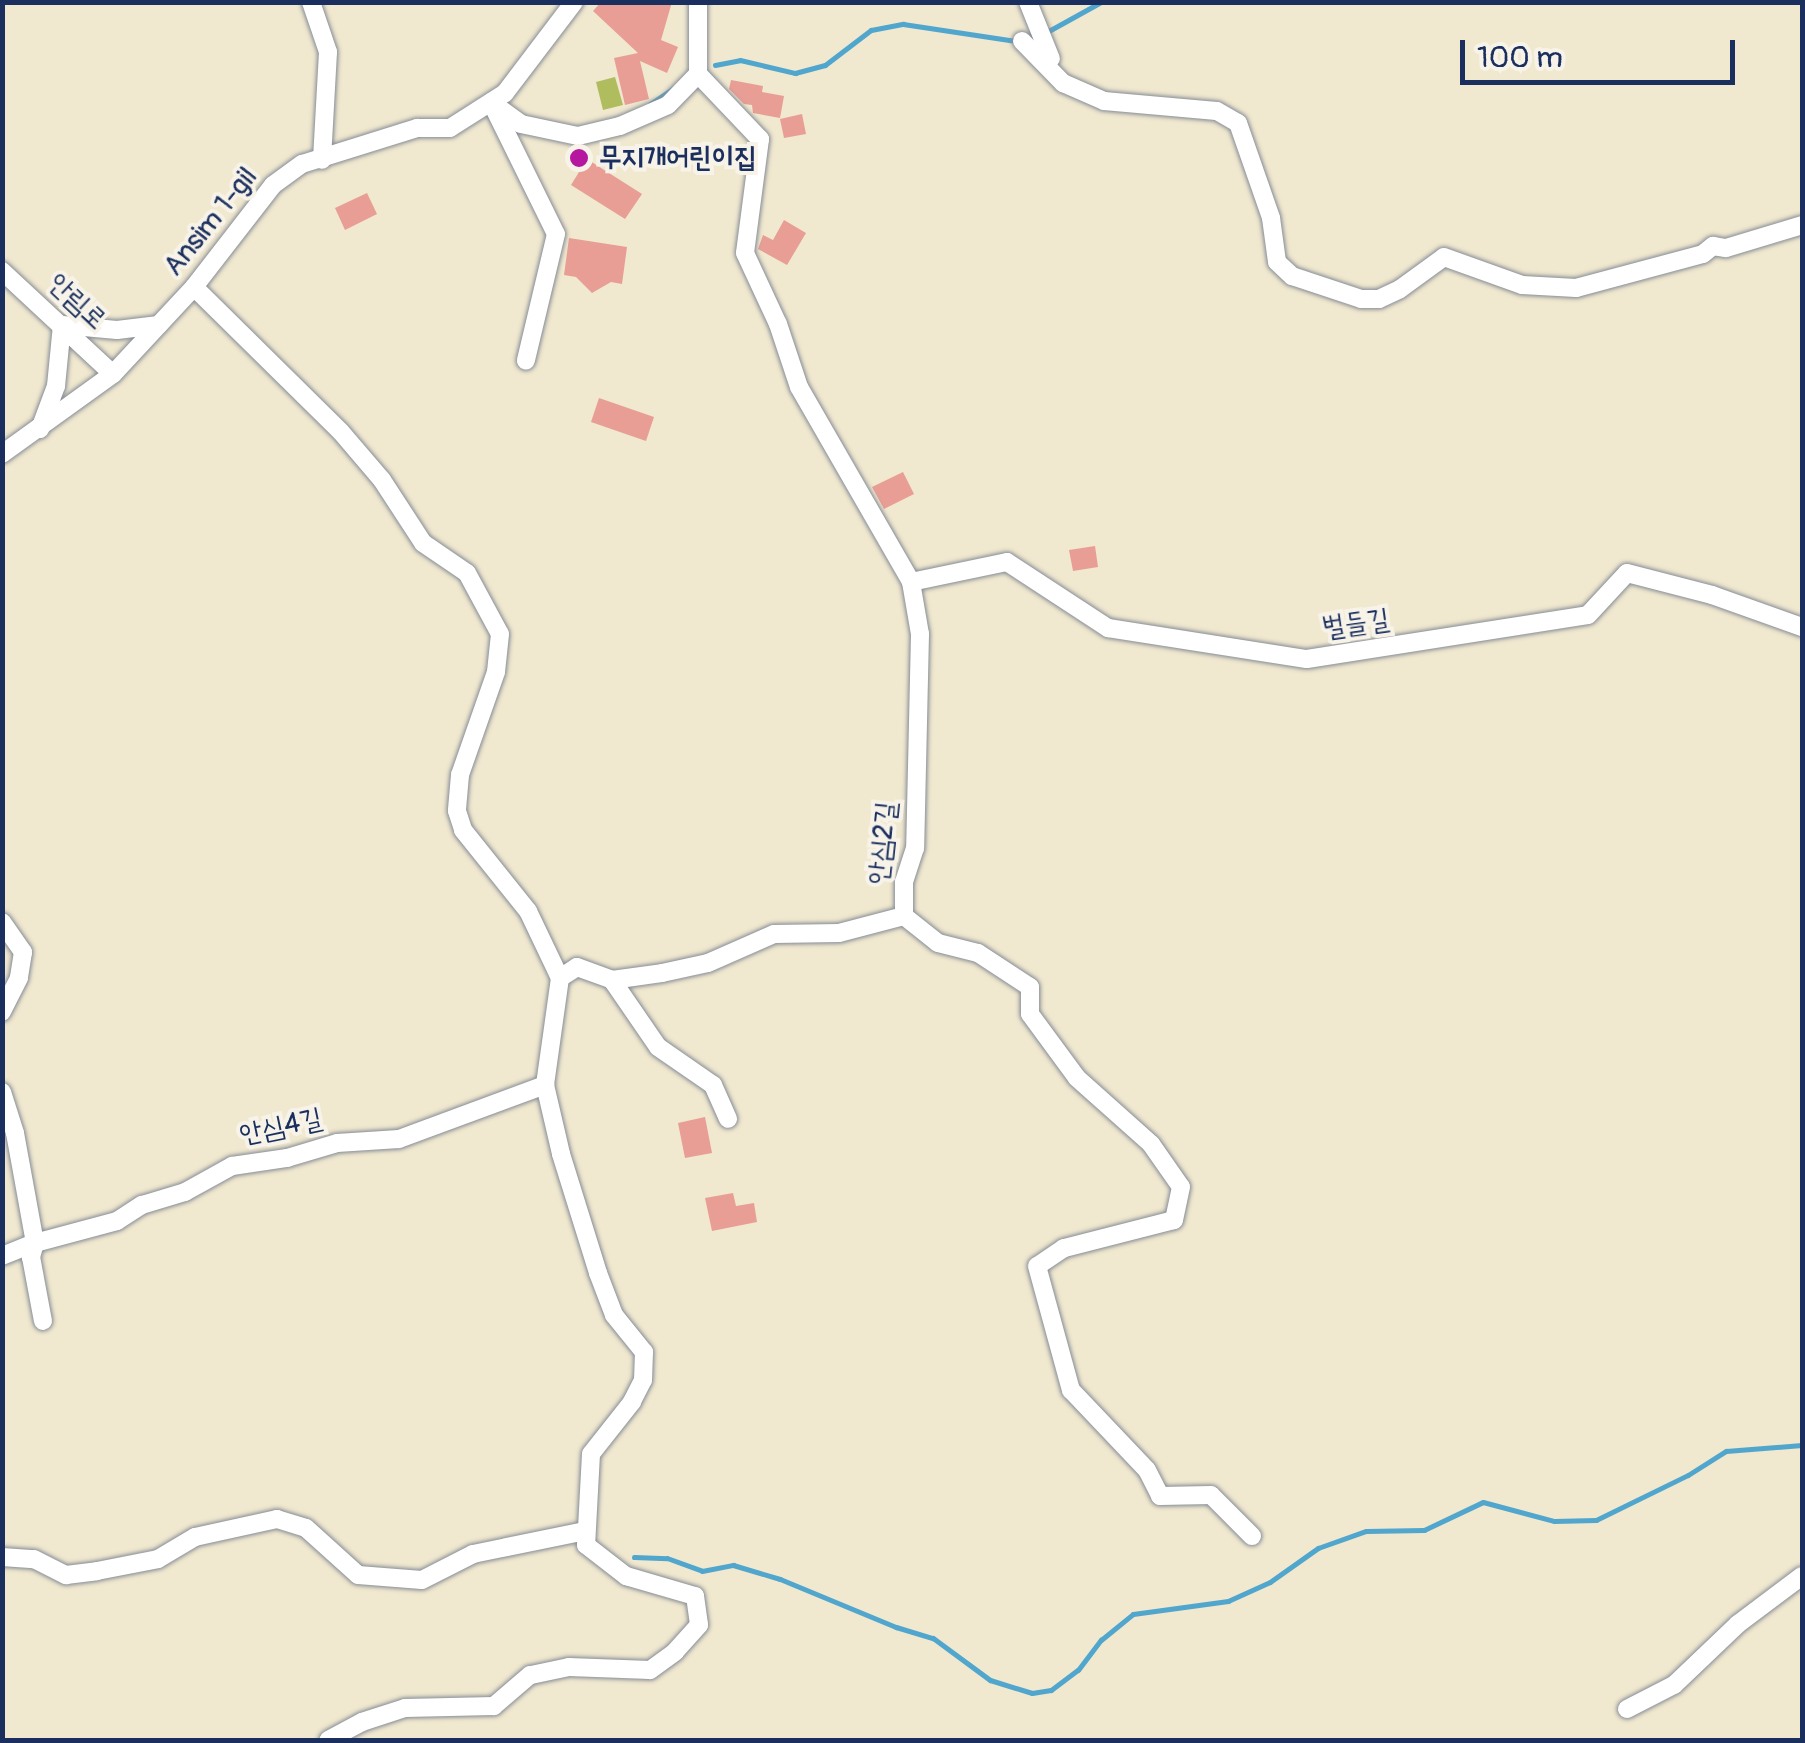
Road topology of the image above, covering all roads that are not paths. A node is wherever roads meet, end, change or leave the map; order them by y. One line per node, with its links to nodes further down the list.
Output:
1 (311, 2): 9 (street)
2 (574, 2): 8 (street, Ansim 1-gil)
3 (698, 2): 7 (street)
4 (1029, 7): 6 (street)
5 (1022, 42): 10 (street)
6 (1051, 60)
7 (698, 74): 8 (street); 19 (street, 안심2길)
8 (490, 102): 9 (street, Ansim 1-gil); 15 (street)
9 (322, 160): 12 (street, Ansim 1-gil)
10 (1802, 225)
11 (2, 272): 13 (street, 안림로)
12 (194, 287): 14 (street, Ansim 1-gil); 23 (street)
13 (62, 325): 14 (street); 16 (street, 안림로); 17 (street)
14 (159, 325): 16 (street, Ansim 1-gil)
15 (526, 360)
16 (113, 374): 17 (street, Ansim 1-gil)
17 (40, 430): 18 (street, Ansim 1-gil)
18 (2, 454)
19 (911, 582): 20 (street, 벌들길); 21 (street, 안심2길)
20 (1802, 627)
21 (904, 916): 24 (street); 33 (street, 안심2길)
22 (2, 922): 25 (street)
23 (560, 978): 24 (street); 26 (street)
24 (612, 980): 28 (street)
25 (2, 1012)
26 (545, 1085): 29 (street, 안심4길); 32 (street)
27 (2, 1092): 29 (street)
28 (728, 1119)
29 (35, 1243): 30 (street, 안심4길); 31 (street)
30 (2, 1256)
31 (43, 1321)
32 (586, 1531): 34 (street); 37 (street)
33 (1252, 1536)
34 (2, 1556)
35 (1802, 1576): 36 (street)
36 (1627, 1709)
37 (328, 1740)

